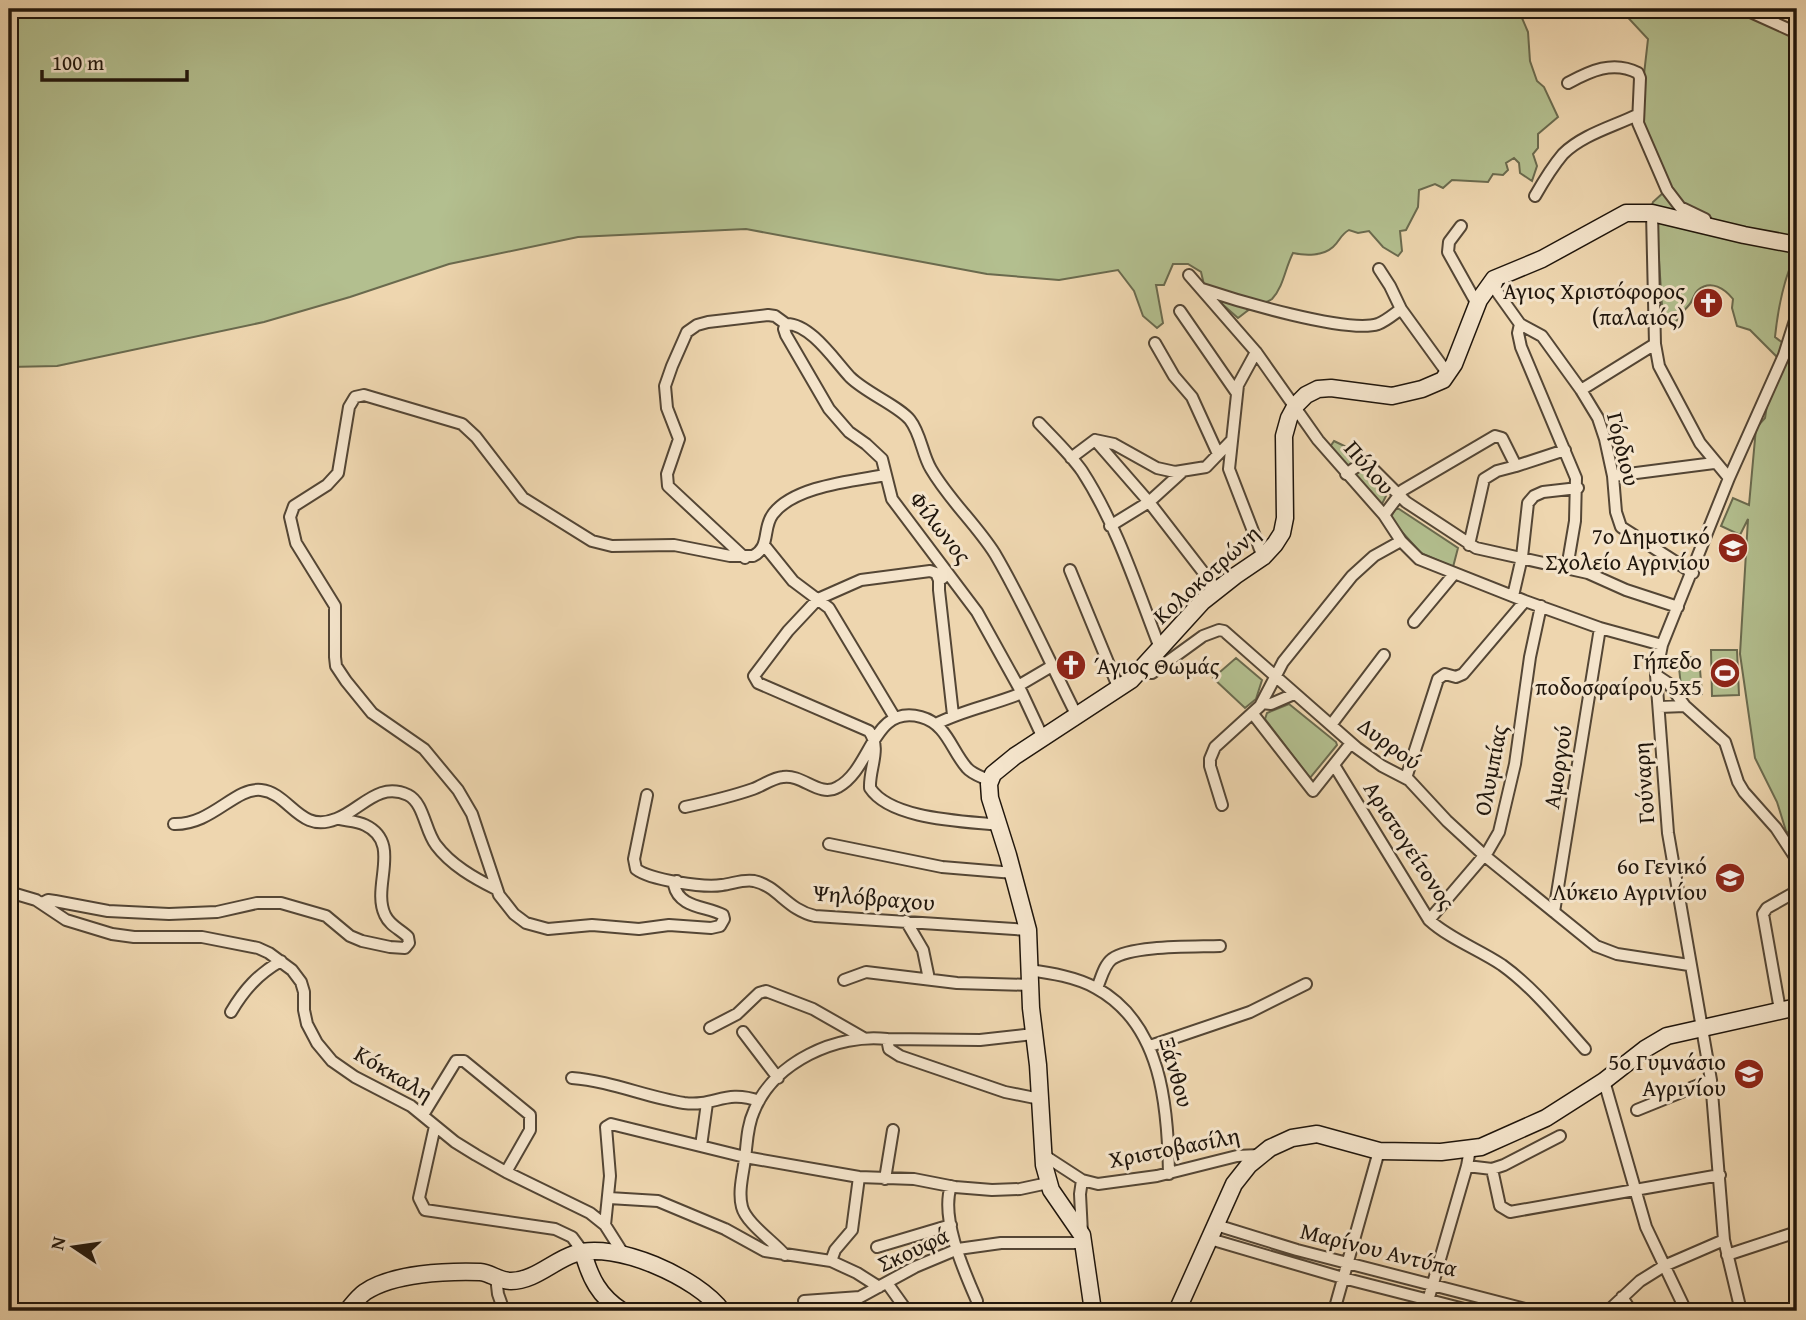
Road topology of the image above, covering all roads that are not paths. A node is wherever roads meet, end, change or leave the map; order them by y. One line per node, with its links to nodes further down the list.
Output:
1 (1744, 9): 2 (street)
2 (1797, 33)
3 (1568, 83): 4 (street)
4 (1637, 115): 5 (street); 8 (street)
5 (1535, 196)
6 (1652, 213): 8 (street); 12 (street); 21 (street)
7 (1461, 226): 14 (street)
8 (1760, 237): 9 (street)
9 (1797, 244)
10 (1379, 269): 15 (street)
11 (1189, 275): 13 (street, Πύλου)
12 (1490, 282): 14 (street); 19 (street, Γόρδιου)
13 (1202, 289): 15 (street); 22 (street, Πύλου)
14 (1477, 304): 23 (street)
15 (1401, 309): 23 (street)
16 (1180, 311): 25 (street)
17 (1797, 314): 39 (street, Γούναρη)
18 (790, 324): 37 (street, Φίλωνος); 50 (street); 68 (street)
19 (1520, 324): 24 (street, Γόρδιου); 30 (street, Γόρδιου)
20 (1155, 344): 31 (street)
21 (1655, 344): 24 (street); 33 (street)
22 (1256, 352): 25 (street); 26 (street, Πύλου)
23 (1448, 374): 26 (street)
24 (1581, 390): 38 (street, Γόρδιου)
25 (1237, 392): 29 (street)
26 (1296, 405): 36 (street, Πύλου); 48 (street, Κολοκοτρώνη)
27 (1039, 423): 32 (street)
28 (1095, 440): 32 (street); 35 (street); 42 (street)
29 (1231, 441): 31 (street); 48 (street)
30 (1565, 450): 34 (street); 40 (street, Γόρδιου)
31 (1218, 454): 35 (street)
32 (1071, 457): 44 (street)
33 (1714, 463): 38 (street); 39 (street)
34 (1516, 466): 41 (street); 47 (street)
35 (1182, 472): 42 (street)
36 (1346, 474): 41 (street); 43 (street, Πύλου)
37 (885, 475): 46 (street); 55 (street, Φίλωνος)
38 (1613, 476): 53 (street, Γόρδιου)
39 (1729, 478): 53 (street, Γούναρη)
40 (1577, 488): 49 (street); 51 (street, Γόρδιου)
41 (1398, 495): 43 (street); 47 (street)
42 (1149, 502): 44 (street); 57 (street)
43 (1384, 515): 45 (street, Πύλου)
44 (1110, 526): 66 (street)
45 (1401, 541): 54 (street, Πύλου); 71 (street)
46 (764, 545): 50 (street); 59 (street)
47 (1469, 545): 49 (street)
48 (1263, 557): 57 (street, Κολοκοτρώνη)
49 (1522, 557): 51 (street); 58 (street)
50 (745, 558): 101 (street)
51 (1567, 568): 62 (street)
52 (1070, 570): 73 (street)
53 (1693, 573): 62 (street, Γούναρη)
54 (1454, 574): 58 (street, Πύλου); 63 (street)
55 (952, 576): 56 (street); 72 (street, Φίλωνος)
56 (939, 580): 59 (street); 79 (street)
57 (1217, 590): 66 (street, Κολοκοτρώνη)
58 (1513, 596): 60 (street, Πύλου)
59 (818, 599): 81 (street); 85 (street)
60 (1525, 601): 61 (street, Πύλου); 88 (street)
61 (1541, 606): 64 (street, Πύλου); 97 (street, Ολυμπίας)
62 (1678, 607): 65 (street, Γούναρη)
63 (1414, 622)
64 (1600, 628): 65 (street, Πύλου); 105 (street, Αμοργού)
65 (1662, 646): 70 (street, Γούναρη)
66 (1160, 648): 69 (street, Κολοκοτρώνη)
67 (1384, 654): 83 (street)
68 (1052, 666): 72 (street); 80 (street)
69 (1139, 672): 71 (street, Δυρρού); 73 (street, Κολοκοτρώνη)
70 (1656, 675): 76 (street); 77 (street, Γούναρη)
71 (1276, 678): 74 (street, Δυρρού); 75 (street)
72 (1020, 689): 79 (street); 84 (street, Φίλωνος)
73 (1119, 689): 80 (street, Κολοκοτρώνη)
74 (1294, 694): 75 (street); 83 (street, Δυρρού)
75 (1262, 703): 78 (street)
76 (1685, 706): 77 (street); 98 (street)
77 (1659, 707): 111 (street, Γούναρη)
78 (1253, 714): 87 (street); 91 (street)
79 (953, 715): 82 (street)
80 (1077, 716): 84 (street, Κολοκοτρώνη)
81 (895, 718): 82 (street); 85 (street)
82 (936, 724): 89 (street)
83 (1331, 725): 86 (street, Δυρρού)
84 (1043, 738): 89 (street, Κολοκοτρώνη)
85 (874, 739): 92 (street); 95 (street)
86 (1351, 743): 87 (street); 88 (street, Δυρρού)
87 (1334, 765): 106 (street, Αριστογείτονος)
88 (1406, 778): 97 (street, Δυρρού)
89 (990, 781): 95 (street)
90 (647, 795): 100 (street, Ψηλόβραχου)
91 (1222, 804)
92 (685, 807)
93 (338, 818): 94 (street); 101 (street); 104 (street)
94 (174, 824)
95 (1000, 825): 99 (street)
96 (828, 844): 99 (street)
97 (1485, 856): 105 (street, Δυρρού); 106 (street, Ολυμπίας)
98 (1797, 860)
99 (1014, 873): 108 (street)
100 (677, 881): 101 (street); 107 (street, Ψηλόβραχου)
101 (496, 889)
102 (1797, 891): 118 (street)
103 (9, 892): 104 (street, Κόκκαλη)
104 (42, 903): 110 (street, Κόκκαλη)
105 (1554, 912): 111 (street, Δυρρού)
106 (1429, 920): 127 (street, Αριστογείτονος)
107 (906, 921): 108 (street, Ψηλόβραχου); 113 (street)
108 (1028, 930): 112 (street)
109 (1220, 946): 116 (street)
110 (281, 961): 119 (street); 136 (street, Κόκκαλη)
111 (1689, 965): 120 (street, Γούναρη)
112 (1029, 978): 113 (street, Ξάνθου); 116 (street, Ξάνθου); 123 (street)
113 (929, 979): 114 (street, Ξάνθου)
114 (844, 980)
115 (1306, 984): 126 (street)
116 (1097, 988): 126 (street, Ξάνθου)
117 (1797, 1007): 118 (street, Χριστοβασίλη)
118 (1780, 1010): 120 (street, Χριστοβασίλη)
119 (231, 1012)
120 (1702, 1027): 130 (street, Γούναρη); 131 (street, Χριστοβασίλη)
121 (710, 1028): 124 (street)
122 (743, 1031): 129 (street)
123 (1033, 1034): 125 (street); 132 (street)
124 (862, 1037): 125 (street); 129 (street)
125 (887, 1039): 132 (street)
126 (1150, 1046): 149 (street, Ξάνθου)
127 (1585, 1049)
128 (572, 1077): 134 (street)
129 (778, 1078): 133 (street)
130 (1710, 1080): 135 (street); 150 (street, Γούναρη)
131 (1604, 1081): 141 (street, Χριστοβασίλη); 156 (street)
132 (1040, 1099): 143 (street)
133 (759, 1101): 134 (street); 145 (street)
134 (707, 1103): 140 (street)
135 (1637, 1110)
136 (424, 1115): 137 (street, Κόκκαλη); 148 (street)
137 (435, 1126): 148 (street, Κόκκαλη); 167 (street)
138 (893, 1130): 152 (street)
139 (1560, 1136): 147 (street)
140 (701, 1146): 145 (street); 157 (street)
141 (1470, 1149): 142 (street, Χριστοβασίλη); 146 (street)
142 (1379, 1151): 144 (street, Χριστοβασίλη); 173 (street)
143 (1042, 1154): 153 (street, Χριστοβασίλη); 154 (street)
144 (1259, 1155): 149 (street, Χριστοβασίλη); 160 (street)
145 (745, 1157): 151 (street); 169 (street)
146 (1467, 1166): 147 (street); 177 (street)
147 (1492, 1169): 156 (street)
148 (506, 1172): 158 (street, Κόκκαλη)
149 (1169, 1174): 153 (street, Χριστοβασίλη)
150 (1720, 1175): 156 (street); 163 (street, Γούναρη)
151 (859, 1177): 152 (street); 172 (street)
152 (885, 1179): 155 (street)
153 (1082, 1180): 162 (street)
154 (1048, 1183): 155 (street); 162 (street)
155 (951, 1186): 159 (street)
156 (1636, 1189): 174 (street)
157 (609, 1198): 158 (street); 169 (street)
158 (605, 1225): 168 (street, Κόκκαλη)
159 (951, 1225): 164 (street); 166 (street)
160 (1213, 1232): 165 (street, Μαρίνου Αντύπα); 171 (street, Μαρίνου Αντύπα); 190 (street)
161 (1797, 1233): 170 (street)
162 (1083, 1239): 166 (street, Σκουφά); 189 (street)
163 (1724, 1240): 170 (street, Γούναρη); 174 (street)
164 (877, 1247)
165 (1286, 1247): 171 (street); 173 (street, Μαρίνου Αντύπα)
166 (958, 1249): 178 (street, Σκουφά); 181 (street)
167 (583, 1252): 168 (street); 175 (street); 186 (street)
168 (624, 1255): 187 (street)
169 (785, 1255): 172 (street)
170 (1727, 1255): 197 (street, Γούναρη)
171 (1282, 1260): 176 (street, Μαρίνου Αντύπα)
172 (831, 1261): 178 (street)
173 (1348, 1264): 176 (street); 177 (street, Μαρίνου Αντύπα)
174 (1664, 1266): 179 (street); 196 (street)
175 (496, 1277): 184 (street); 185 (street)
176 (1343, 1278): 182 (street, Μαρίνου Αντύπα); 191 (street)
177 (1433, 1284): 182 (street); 183 (street, Μαρίνου Αντύπα)
178 (883, 1285): 180 (street, Σκουφά); 188 (street)
179 (1622, 1297): 194 (street); 195 (street)
180 (804, 1301)
181 (977, 1301)
182 (1426, 1306): 192 (street, Μαρίνου Αντύπα)
183 (1520, 1310): 193 (street, Μαρίνου Αντύπα)
184 (347, 1311)
185 (504, 1311)
186 (622, 1311)
187 (722, 1311)
188 (906, 1311)
189 (1093, 1311)
190 (1177, 1311)
191 (1334, 1311)
192 (1472, 1311)
193 (1533, 1311)
194 (1608, 1311)
195 (1631, 1311)
196 (1686, 1311)
197 (1741, 1311)

